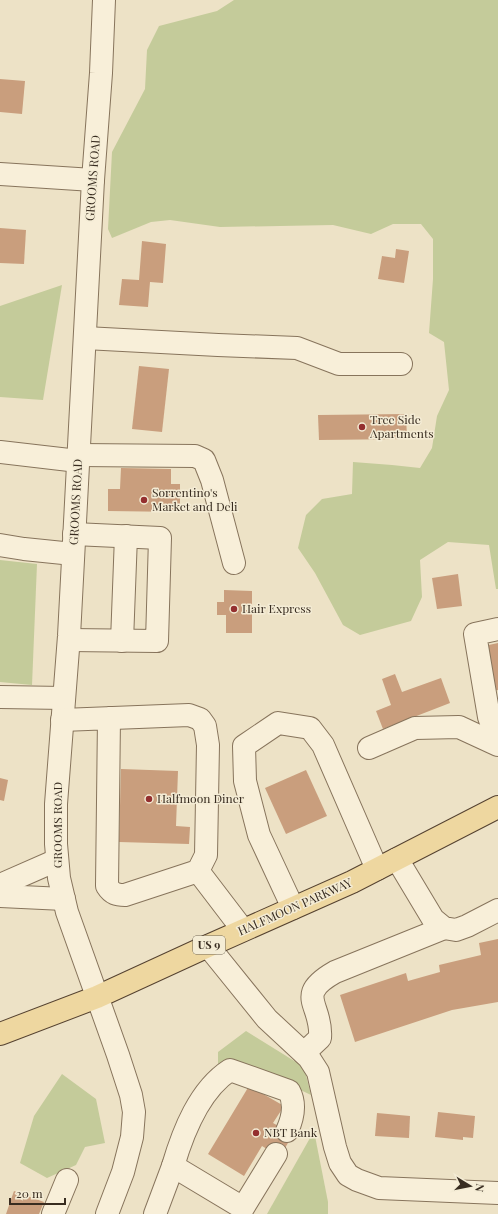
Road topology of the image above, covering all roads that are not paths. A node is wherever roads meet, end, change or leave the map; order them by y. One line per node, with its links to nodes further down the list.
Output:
1 (104, 0): 3 (street, GROOMS ROAD)
2 (0, 174): 3 (street)
3 (93, 180): 4 (street, GROOMS ROAD)
4 (85, 338): 5 (street); 7 (street, GROOMS ROAD)
5 (401, 364)
6 (0, 452): 7 (street)
7 (78, 458): 9 (street, GROOMS ROAD); 11 (street)
8 (126, 536): 9 (street); 14 (street); 14 (street)
9 (74, 544): 10 (street); 13 (street, GROOMS ROAD)
10 (0, 545)
11 (234, 563)
12 (498, 629): 17 (street)
13 (69, 640): 14 (street); 16 (street, GROOMS ROAD)
14 (122, 641)
15 (0, 696): 16 (street)
16 (64, 698): 19 (street, GROOMS ROAD)
17 (494, 717): 20 (street)
18 (109, 718): 19 (street); 26 (street); 26 (street)
19 (62, 720): 24 (street, GROOMS ROAD)
20 (498, 744): 21 (street)
21 (369, 748)
22 (498, 807): 23 (main road, HALFMOON PARKWAY / US 9)
23 (397, 859): 25 (main road, HALFMOON PARKWAY / US 9); 32 (street)
24 (57, 860): 27 (street); 29 (street, GROOMS ROAD)
25 (377, 869): 30 (main road, HALFMOON PARKWAY / US 9); 30 (street)
26 (198, 871): 33 (street)
27 (0, 885)
28 (0, 896): 29 (street)
29 (64, 899): 35 (street, GROOMS ROAD)
30 (293, 908): 33 (main road, HALFMOON PARKWAY / US 9)
31 (498, 910): 32 (street)
32 (444, 928): 37 (street)
33 (244, 930): 34 (main road, HALFMOON PARKWAY / US 9)
34 (208, 946): 35 (main road, HALFMOON PARKWAY / US 9); 37 (street)
35 (97, 997): 36 (main road, HALFMOON PARKWAY / US 9); 44 (street, GROOMS ROAD)
36 (0, 1034)
37 (304, 1053): 42 (street)
38 (287, 1131): 40 (street)
39 (276, 1154): 40 (street)
40 (173, 1166): 45 (street)
41 (67, 1180): 43 (street)
42 (498, 1193)
43 (54, 1214)
44 (107, 1214)
45 (155, 1214)

